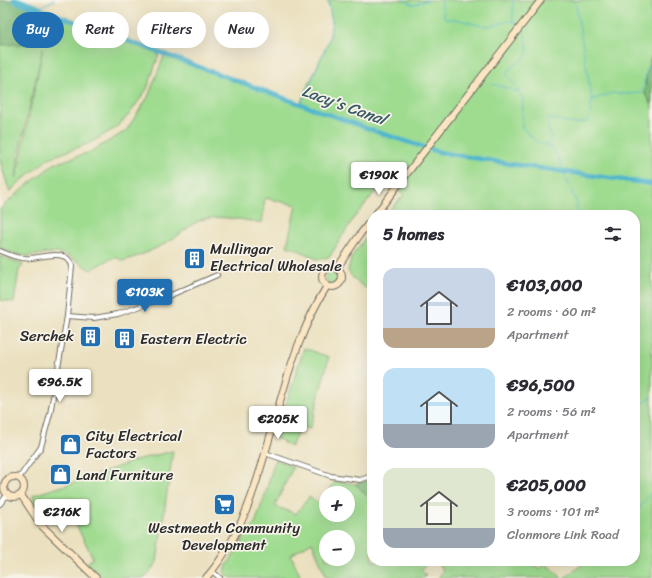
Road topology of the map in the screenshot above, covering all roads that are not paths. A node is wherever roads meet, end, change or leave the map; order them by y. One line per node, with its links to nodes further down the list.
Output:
1 (542, 0): 2 (main road)
2 (379, 210)
3 (367, 225): 5 (main road)
4 (0, 251): 8 (street)
5 (337, 268): 7 (main road); 7 (main road)
6 (216, 275): 8 (street)
7 (327, 286): 9 (main road)
8 (67, 316): 10 (street)
9 (265, 453): 11 (street); 16 (main road)
10 (19, 478): 12 (main road); 14 (main road)
11 (367, 478)
12 (2, 483): 13 (main road)
13 (7, 495): 14 (main road); 15 (street)
14 (21, 495): 17 (main road)
15 (0, 504)
16 (212, 572): 18 (main road); 19 (street)
17 (96, 578)
18 (206, 578)
19 (220, 578)

